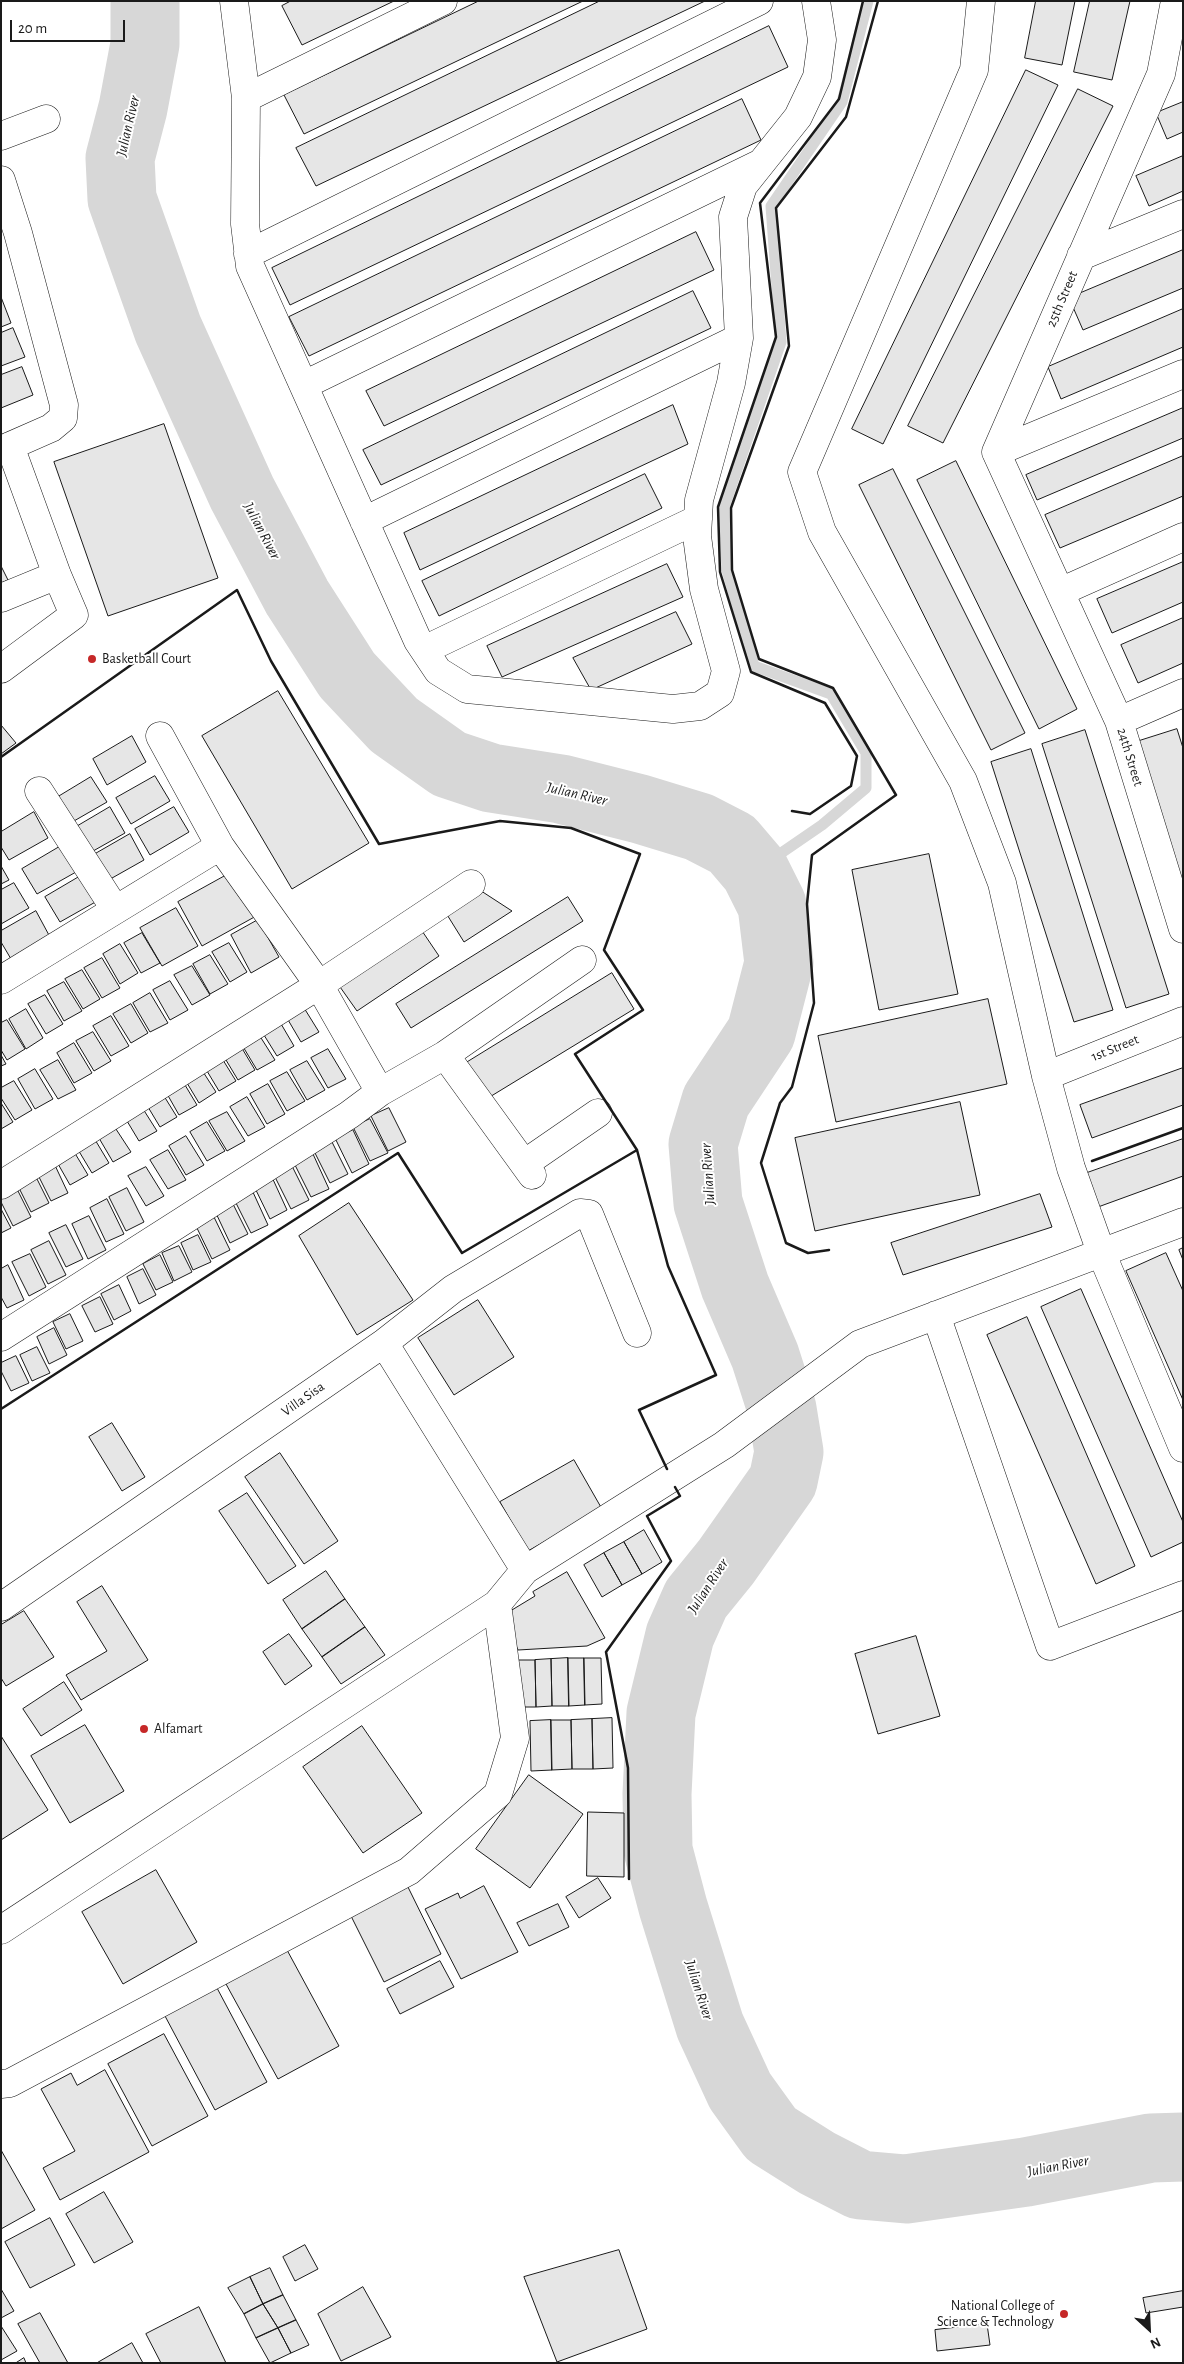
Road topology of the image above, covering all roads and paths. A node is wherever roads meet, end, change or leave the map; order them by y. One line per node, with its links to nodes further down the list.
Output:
1 (234, 1): 8 (street)
2 (443, 1): 8 (street)
3 (759, 1): 14 (street)
4 (816, 1): 11 (street)
5 (981, 1): 42 (street)
6 (1175, 1): 7 (street, 25th Street)
7 (1172, 69): 15 (street, 25th Street)
8 (246, 98): 14 (street)
9 (46, 119): 10 (street)
10 (1, 136)
11 (762, 162): 16 (street); 18 (street)
12 (1, 180): 19 (street)
13 (1183, 214): 15 (street)
14 (248, 254): 18 (street)
15 (1081, 256): 20 (street, 25th Street)
16 (739, 338): 21 (street); 22 (street)
17 (1183, 374): 20 (street)
18 (304, 385): 22 (street)
19 (6, 448): 24 (street)
20 (996, 452): 25 (street)
21 (698, 519): 27 (street); 27 (street)
22 (364, 521): 27 (street)
23 (1183, 537): 25 (street)
24 (57, 575): 26 (street); 28 (street)
25 (1060, 592): 30 (street, 24th Street)
26 (1, 598)
27 (424, 650)
28 (1, 669)
29 (1183, 693): 30 (street)
30 (1119, 721): 36 (street, 24th Street)
31 (160, 736): 33 (street)
32 (39, 791): 35 (street)
33 (220, 846): 35 (street); 39 (street)
34 (471, 884): 39 (street)
35 (115, 909): 38 (street)
36 (1183, 929)
37 (582, 960): 41 (street)
38 (2, 977)
39 (319, 985): 43 (street); 45 (street)
40 (1183, 1021): 42 (street, 1st Street)
41 (445, 1055): 43 (street); 44 (street)
42 (1046, 1076): 47 (street)
43 (380, 1092): 50 (street)
44 (598, 1113)
45 (1, 1185)
46 (1183, 1222): 47 (street)
47 (1101, 1252): 48 (street); 52 (street)
48 (936, 1315): 53 (street); 54 (street)
49 (637, 1333): 51 (street, Villa Sisa)
50 (1, 1337)
51 (384, 1343): 53 (street); 56 (street, Villa Sisa)
52 (1183, 1448)
53 (526, 1570): 55 (street)
54 (1183, 1595)
55 (497, 1604): 57 (street); 58 (street)
56 (1, 1607)
57 (1, 1930)
58 (1, 2084)

